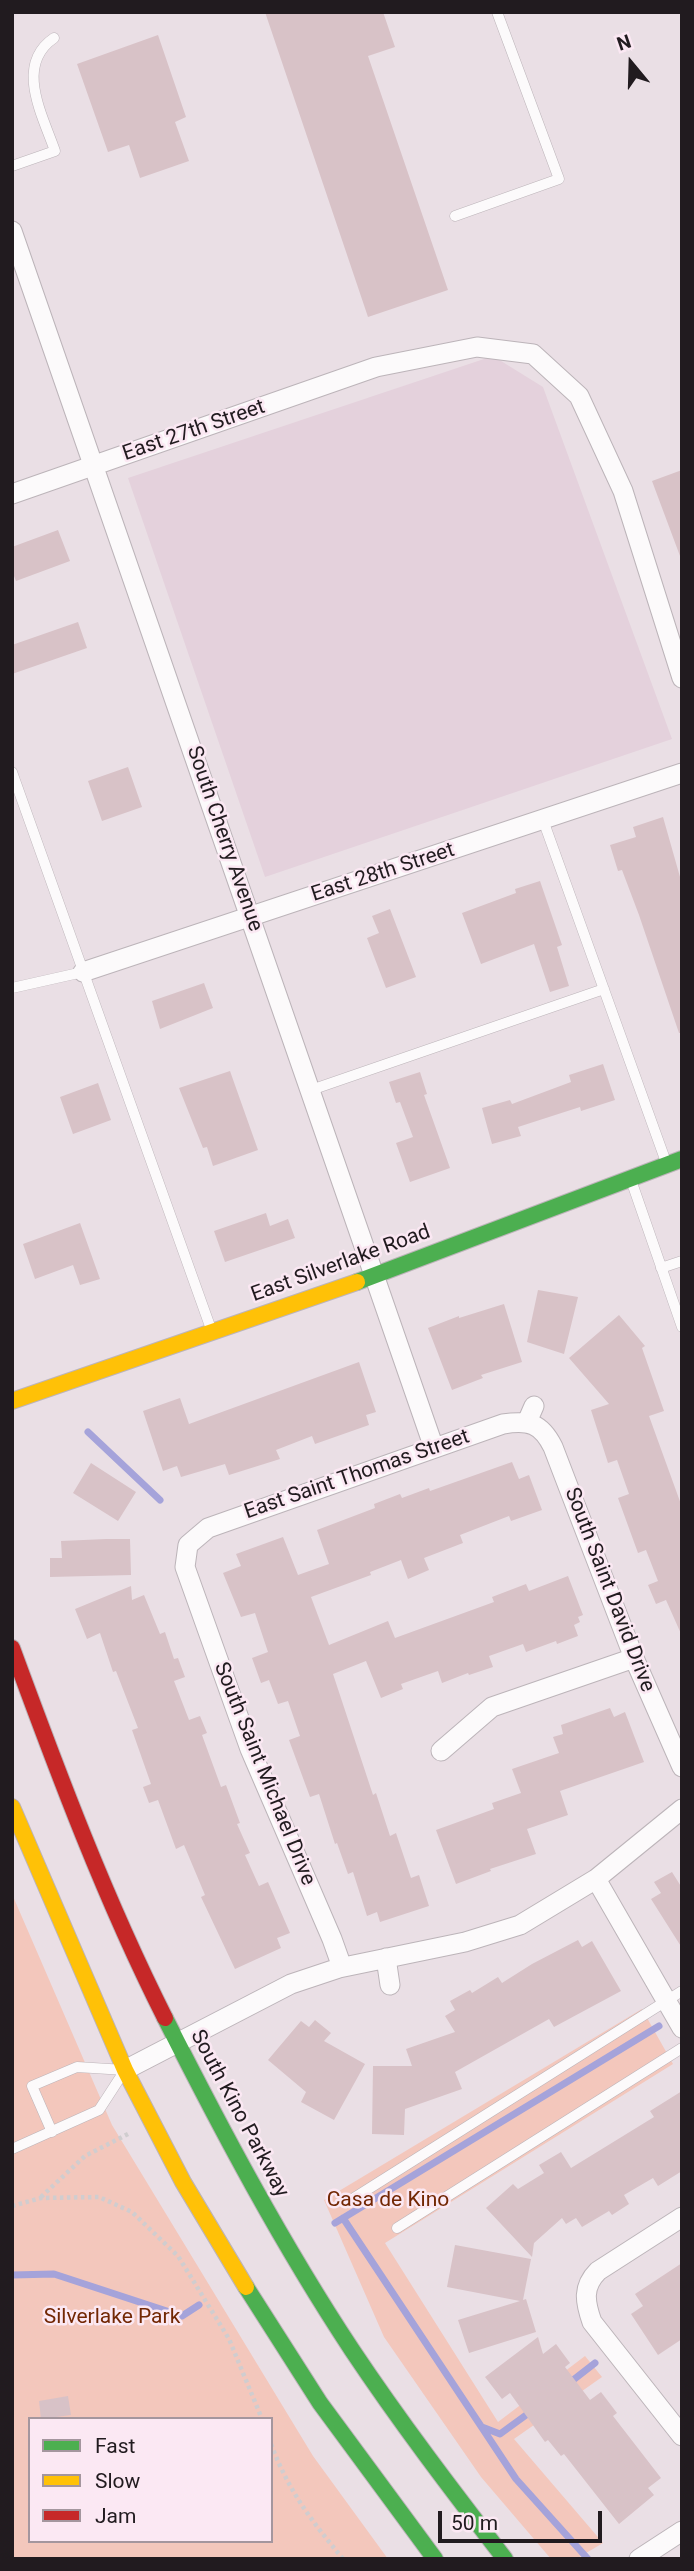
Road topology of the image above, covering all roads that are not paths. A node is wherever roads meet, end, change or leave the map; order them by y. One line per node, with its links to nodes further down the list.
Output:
1 (497, 12): 4 (lane)
2 (54, 38): 3 (lane)
3 (12, 166)
4 (455, 216)
5 (12, 231): 6 (street, South Cherry Avenue)
6 (95, 466): 7 (street, East 27th Street); 8 (street, East 27th Street); 12 (street, South Cherry Avenue)
7 (12, 494)
8 (682, 678)
9 (12, 772): 13 (lane)
10 (682, 773): 11 (street, East 28th Street)
11 (543, 820): 12 (street, East 28th Street); 15 (lane)
12 (251, 917): 13 (street, East 28th Street); 16 (street, South Cherry Avenue)
13 (83, 972): 14 (lane); 23 (lane)
14 (12, 988)
15 (604, 989): 16 (lane); 17 (lane)
16 (311, 1090): 21 (street, South Cherry Avenue)
17 (674, 1162): 18 (main road, East Silverlake Road)
18 (630, 1179): 20 (lane); 21 (main road, East Silverlake Road)
19 (682, 1261): 20 (lane)
20 (662, 1268): 22 (lane)
21 (375, 1276): 23 (main road, East Silverlake Road); 26 (street, South Cherry Avenue)
22 (682, 1327)
23 (212, 1332): 24 (main road, East Silverlake Road)
24 (12, 1401)
25 (530, 1414): 26 (street, East Saint Thomas Street); 29 (street, South Saint David Drive)
26 (434, 1448): 27 (street, East Saint Thomas Street)
27 (186, 1539): 36 (street, South Saint Michael Drive)
28 (12, 1648): 40 (main road, South Kino Parkway)
29 (634, 1658): 30 (street); 31 (street, South Saint David Drive)
30 (441, 1751)
31 (682, 1767)
32 (12, 1807): 42 (main road)
33 (682, 1809): 34 (street)
34 (596, 1880): 35 (street); 38 (street)
35 (386, 1958): 36 (street); 37 (street)
36 (342, 1967): 40 (street)
37 (390, 1985)
38 (674, 1996): 39 (street); 45 (lane)
39 (682, 2028)
40 (177, 2042): 42 (street); 51 (main road, South Kino Parkway)
41 (682, 2048): 47 (lane)
42 (125, 2070): 43 (lane); 43 (lane); 50 (main road)
43 (52, 2132): 44 (lane)
44 (12, 2149)
45 (354, 2198)
46 (682, 2217): 48 (street)
47 (397, 2228)
48 (682, 2436)
49 (682, 2531): 52 (street)
50 (435, 2559)
51 (505, 2559)
52 (639, 2559)

